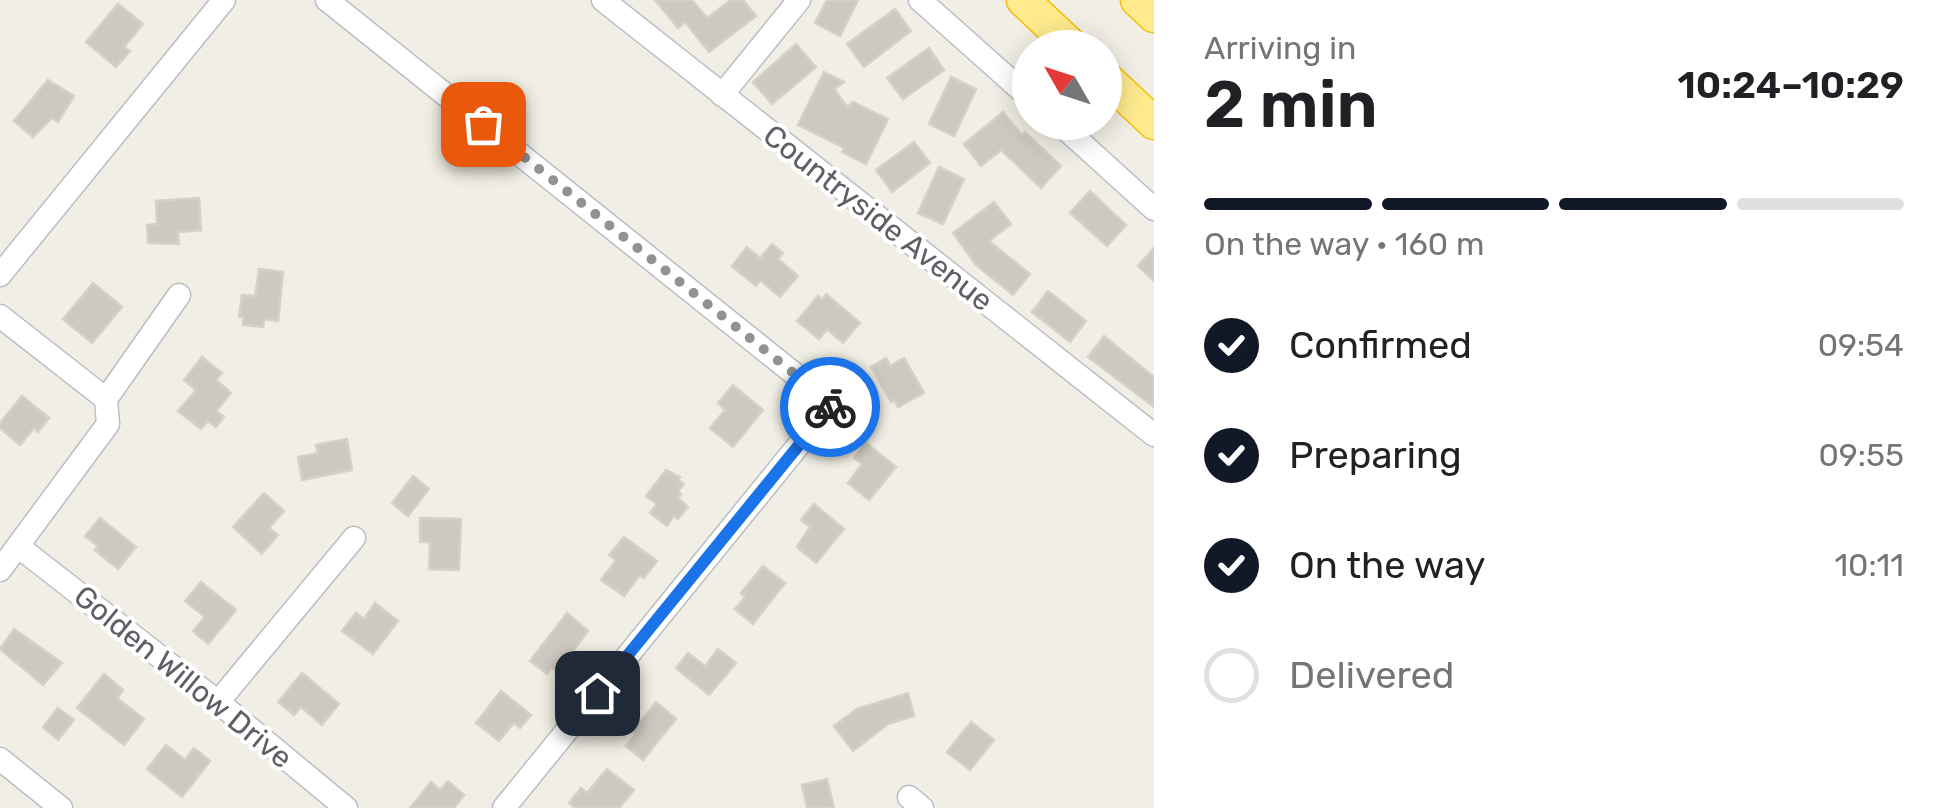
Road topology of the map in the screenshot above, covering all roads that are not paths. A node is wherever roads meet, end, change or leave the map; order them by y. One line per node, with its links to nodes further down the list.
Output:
1 (224, 0): 16 (street)
2 (327, 0): 28 (street)
3 (603, 0): 12 (street, Countryside Avenue)
4 (799, 0): 12 (street)
5 (920, 0): 10 (street)
6 (1023, 0): 9 (highway)
7 (1136, 0): 8 (highway)
8 (1154, 16)
9 (1055, 30)
10 (1012, 82)
11 (1122, 93): 13 (highway)
12 (722, 95): 20 (street, Countryside Avenue)
13 (1154, 123)
14 (1078, 140): 15 (street)
15 (1154, 210)
16 (0, 275)
17 (179, 296): 19 (street)
18 (0, 316): 19 (street)
19 (106, 400): 22 (street)
20 (1154, 435)
21 (354, 538): 24 (street)
22 (19, 547): 23 (street); 24 (street, Golden Willow Drive)
23 (0, 570)
24 (218, 702): 27 (street, Golden Willow Drive)
25 (0, 759): 26 (street)
26 (61, 808)
27 (346, 808)
28 (504, 808)

